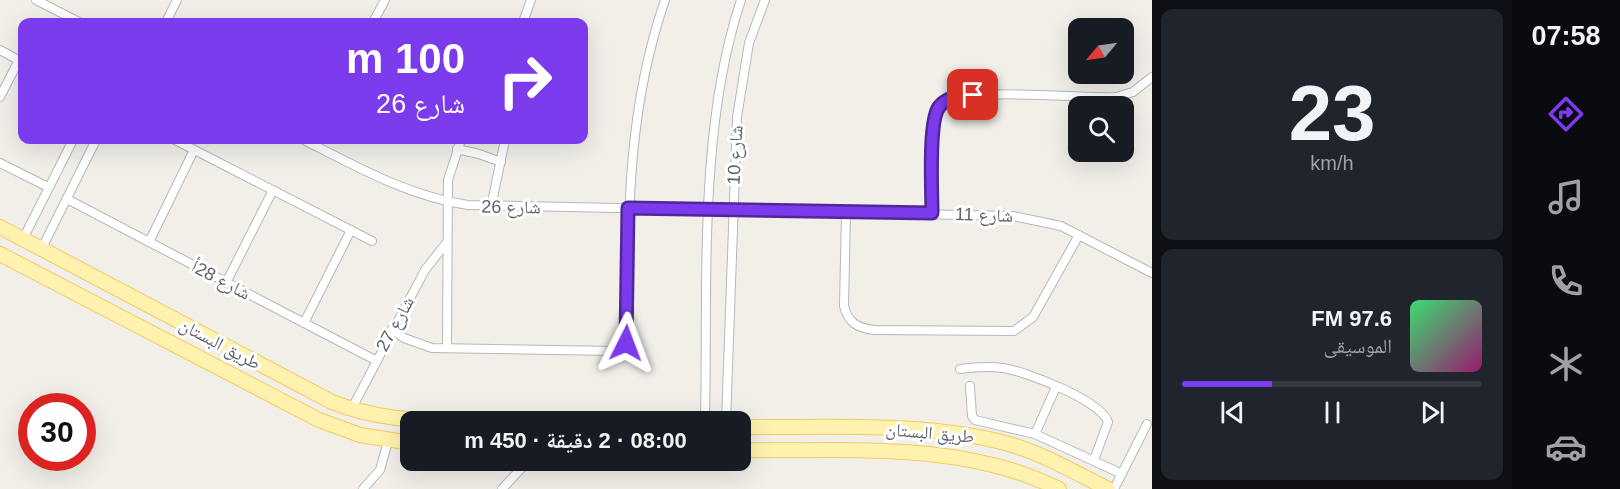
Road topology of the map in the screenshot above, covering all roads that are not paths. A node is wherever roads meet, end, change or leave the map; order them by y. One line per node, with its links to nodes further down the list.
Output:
1 (36, 0): 8 (street)
2 (177, 0): 9 (street)
3 (385, 0): 10 (street)
4 (531, 0): 11 (street)
5 (665, 0): 32 (street)
6 (741, 0): 33 (street, شارع 10)
7 (765, 0): 34 (street, شارع 10)
8 (71, 18)
9 (168, 18)
10 (375, 18)
11 (524, 18)
12 (0, 50): 13 (street)
13 (18, 59)
14 (18, 66): 16 (street)
15 (1152, 77): 36 (street)
16 (0, 97)
17 (71, 144): 27 (street)
18 (94, 144): 29 (street)
19 (183, 144): 24 (street)
20 (315, 144): 30 (street, شارع 26)
21 (459, 144): 23 (street)
22 (504, 144): 25 (street)
23 (457, 149): 25 (street); 30 (street)
24 (194, 150): 28 (street); 42 (street)
25 (501, 162): 31 (street)
26 (0, 163): 27 (street)
27 (48, 188): 40 (street)
28 (273, 190): 38 (street); 47 (street)
29 (67, 199): 42 (street, شارع 28أ); 44 (street)
30 (448, 202): 31 (street, شارع 26); 43 (street)
31 (491, 207): 32 (street, شارع 26)
32 (628, 208): 33 (street, شارع 26); 50 (street)
33 (709, 210): 34 (street, شارع 26); 56 (street, شارع 10)
34 (732, 211): 35 (street, شارع 11); 57 (street, شارع 10)
35 (846, 213): 36 (street, شارع 11); 39 (street)
36 (932, 213): 39 (street, شارع 11)
37 (0, 227): 40 (main road, طريق البستان)
38 (351, 230): 41 (street); 48 (street)
39 (1079, 235): 46 (street, شارع 11)
40 (23, 239): 44 (main road, طريق البستان)
41 (372, 241)
42 (149, 242): 47 (street, شارع 28أ)
43 (447, 242): 49 (street, شارع 27); 50 (street)
44 (42, 248): 55 (main road, طريق البستان)
45 (0, 254): 62 (main road, طريق البستان)
46 (1152, 273)
47 (226, 283): 48 (street, شارع 28أ)
48 (304, 323): 51 (street, شارع 28أ)
49 (392, 329): 50 (street); 51 (street, شارع 27)
50 (447, 348)
51 (375, 360): 55 (street, شارع 27)
52 (960, 369): 54 (street)
53 (970, 386): 61 (street)
54 (1056, 387): 61 (street); 65 (street)
55 (351, 410): 58 (main road, طريق البستان)
56 (705, 411)
57 (726, 411)
58 (400, 419)
59 (1147, 424): 67 (street)
60 (751, 427): 71 (main road, طريق البستان)
61 (1035, 434): 65 (street)
62 (388, 441): 63 (main road, طريق البستان); 68 (street)
63 (400, 442)
64 (751, 450): 70 (main road, طريق البستان)
65 (1094, 460): 67 (street)
66 (519, 471): 69 (street)
67 (1122, 474): 72 (street)
68 (363, 489)
69 (502, 489)
70 (1059, 489)
71 (1108, 489)
72 (1114, 489)

